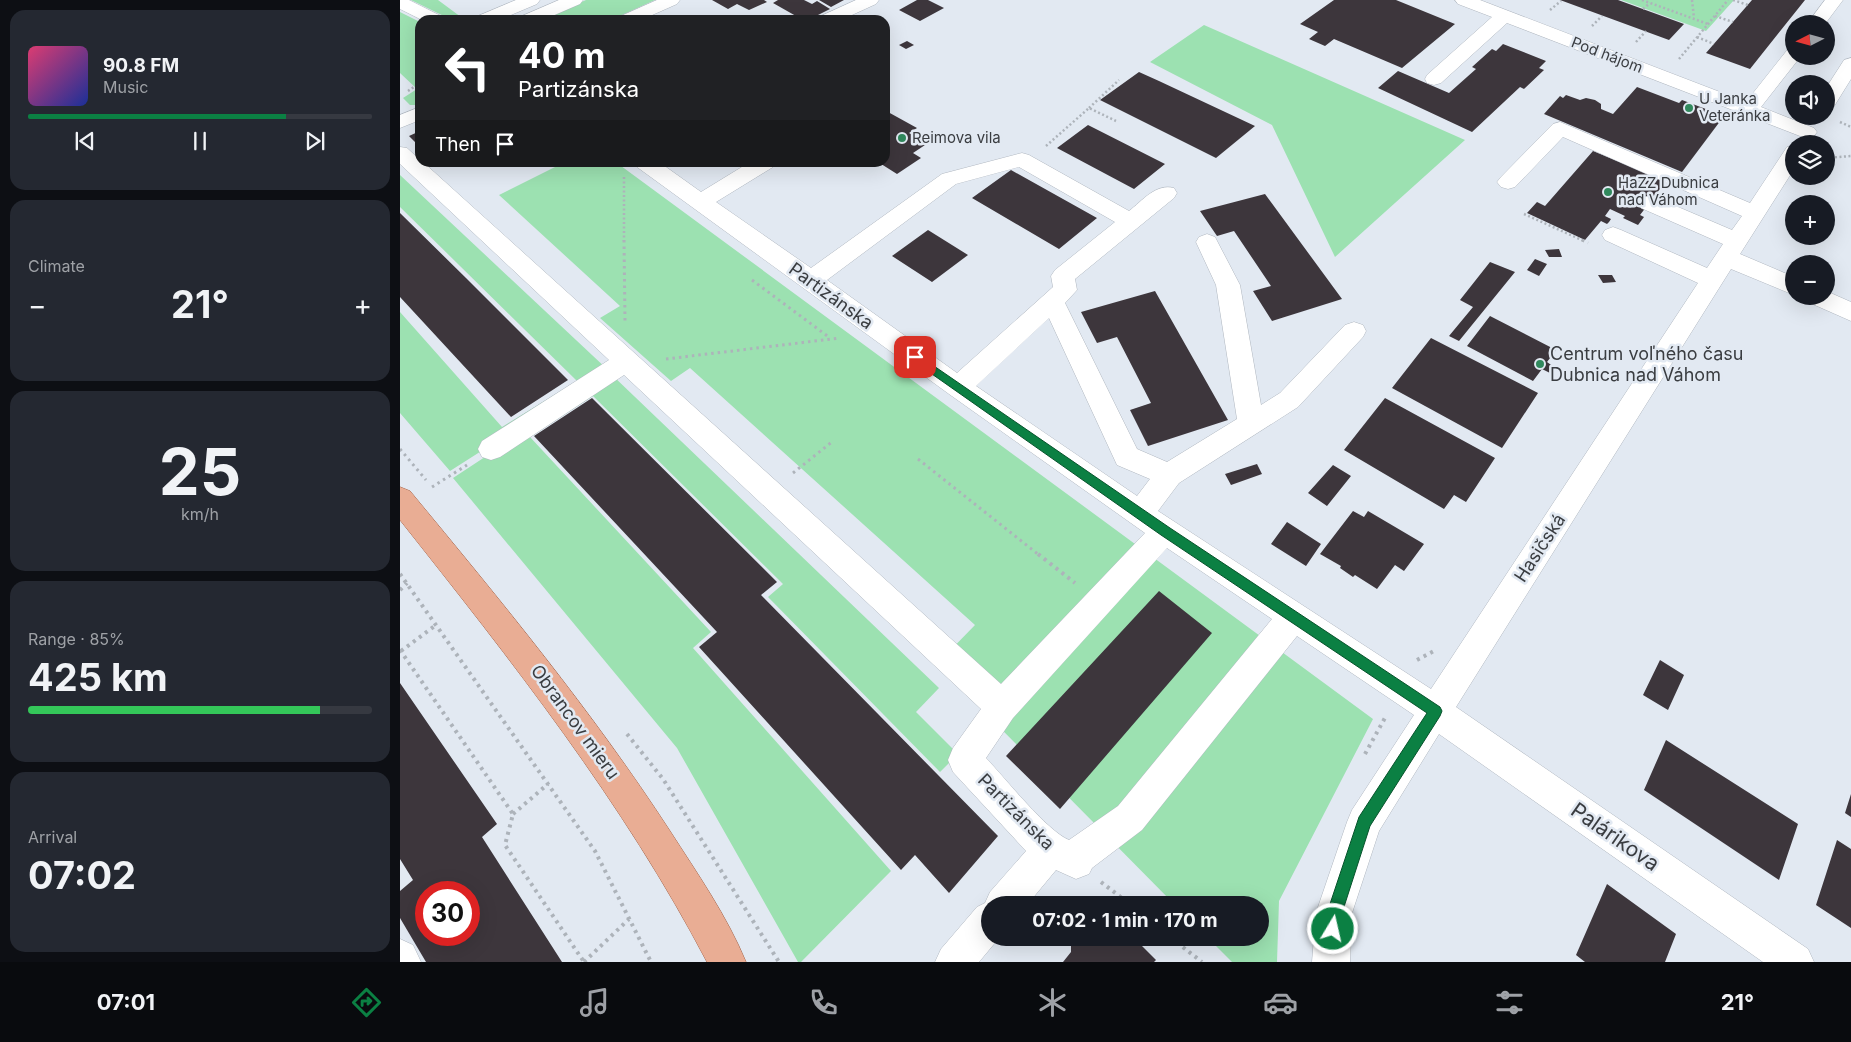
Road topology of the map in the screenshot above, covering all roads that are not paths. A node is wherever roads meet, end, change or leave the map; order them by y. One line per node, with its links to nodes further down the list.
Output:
1 (531, 0): 9 (street)
2 (574, 0): 10 (street)
3 (670, 0): 11 (street)
4 (870, 0): 12 (street)
5 (1464, 0): 13 (street, Pod hájom)
6 (1834, 0): 14 (street)
7 (400, 2): 8 (street)
8 (425, 15)
9 (492, 15)
10 (540, 15)
11 (638, 15)
12 (838, 15)
13 (1504, 15): 17 (street); 19 (street, Pod hájom)
14 (1823, 15)
15 (1785, 64): 19 (street)
16 (1851, 64): 18 (street)
17 (1434, 79)
18 (1835, 90)
19 (1750, 109): 20 (street, Pod hájom)
20 (1803, 135)
21 (400, 153): 23 (street)
22 (1785, 166): 31 (street, Hasičská)
23 (415, 167)
24 (415, 167): 43 (street)
25 (651, 167): 29 (street, Partizánska)
26 (758, 167): 29 (street)
27 (1508, 182): 31 (street)
28 (1166, 193): 32 (street)
29 (701, 202): 36 (street, Partizánska)
30 (1649, 203): 35 (street)
31 (1754, 213): 35 (street, Hasičská)
32 (1130, 221): 36 (street); 39 (street)
33 (1613, 235): 37 (street)
34 (1207, 242): 45 (street)
35 (1732, 249): 37 (street, Hasičská); 38 (street)
36 (811, 280): 44 (street, Partizánska)
37 (1712, 280): 52 (street, Hasičská)
38 (1785, 281)
39 (1053, 302): 44 (street); 47 (street)
40 (1835, 305): 41 (street)
41 (1851, 312)
42 (1354, 331): 45 (street)
43 (626, 362): 46 (street); 51 (street)
44 (958, 387): 49 (street, Partizánska)
45 (1250, 425): 47 (street)
46 (491, 449)
47 (1170, 474): 49 (street)
48 (400, 499): 58 (main road, Obrancov mieru)
49 (1153, 522): 50 (street, Partizánska); 51 (street, Partizánska)
50 (1294, 616): 52 (street, Partizánska); 53 (street, Partizánska)
51 (1002, 707): 53 (street, Partizánska)
52 (1436, 711): 60 (street, Hasičská); 61 (street, Palárikova)
53 (1050, 850): 54 (street)
54 (1011, 896)
55 (981, 930): 59 (street)
56 (400, 958): 57 (street)
57 (402, 962)
58 (727, 962)
59 (954, 962)
60 (1331, 962)
61 (1795, 962)

